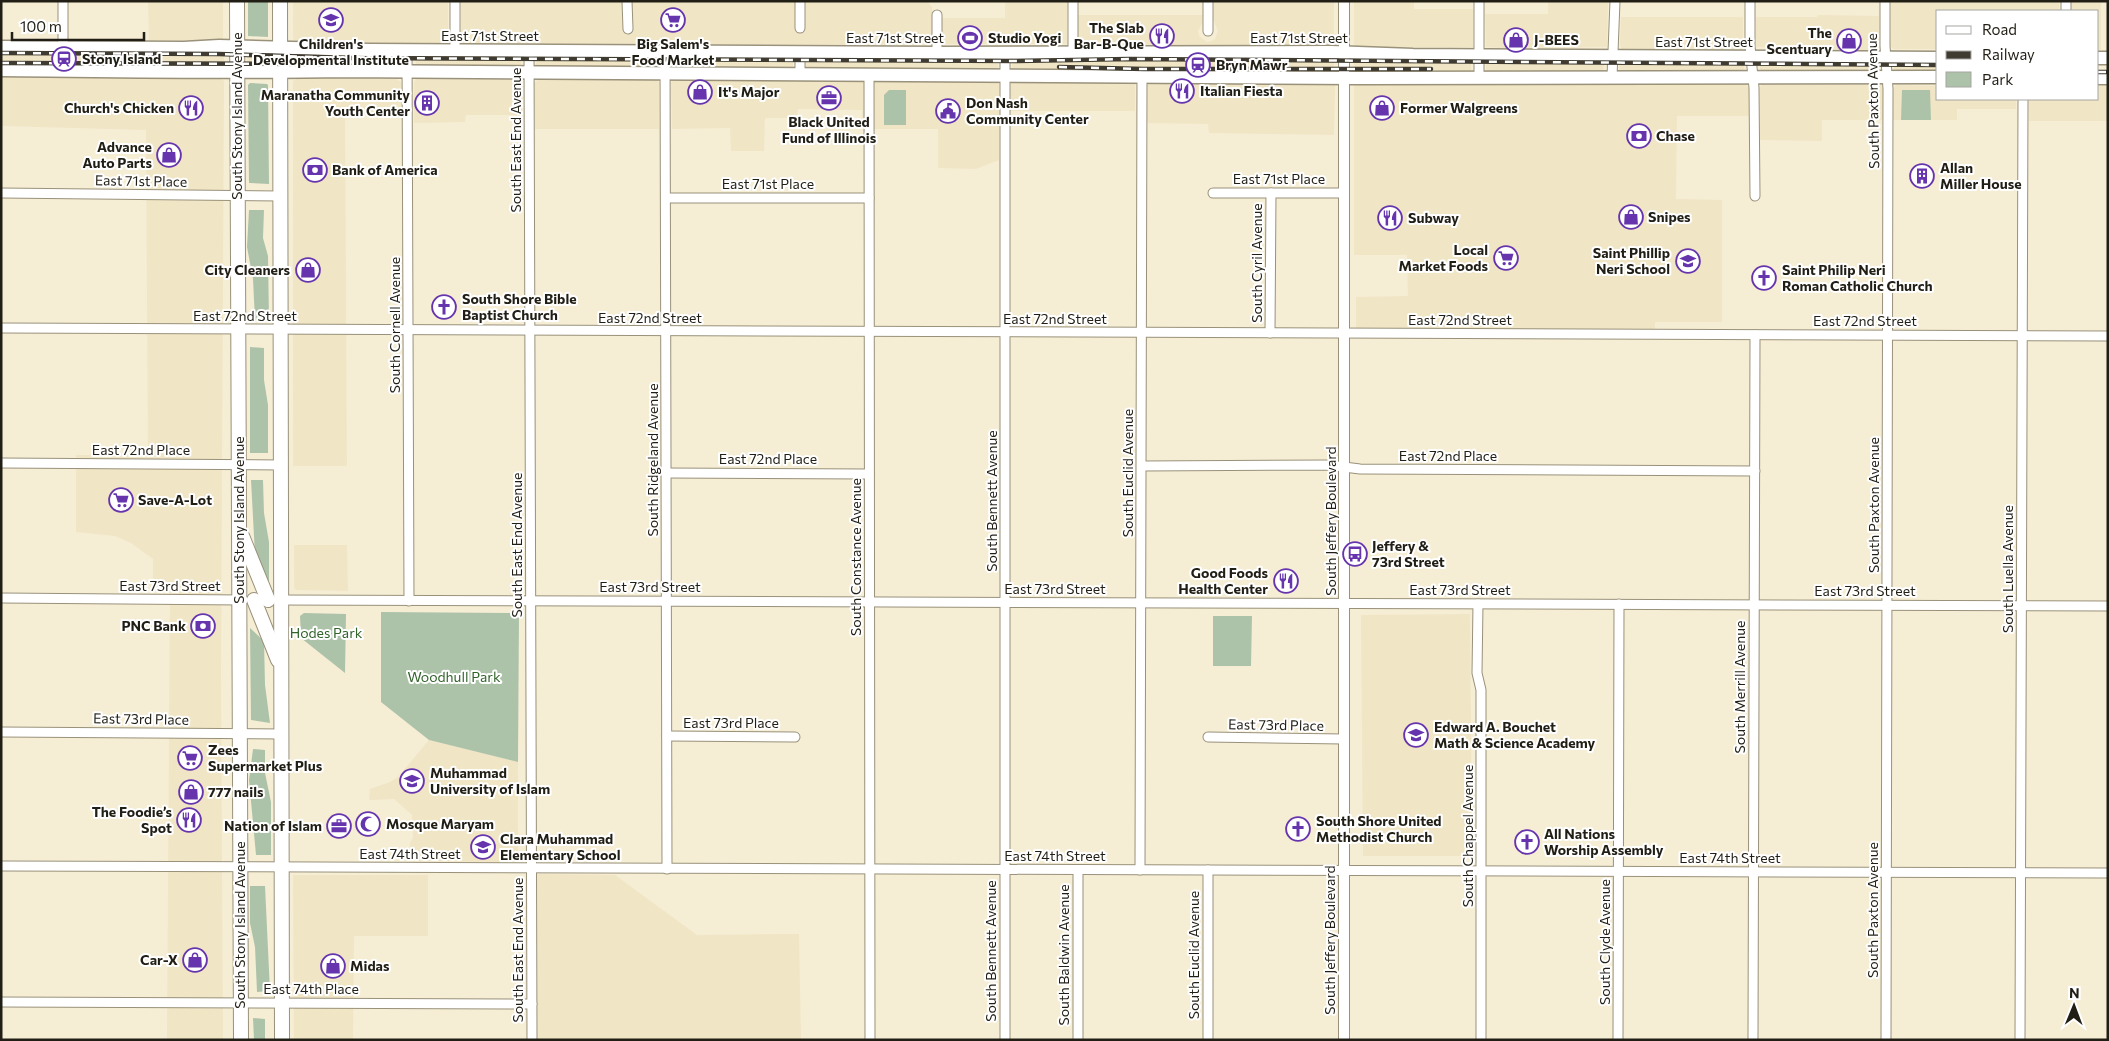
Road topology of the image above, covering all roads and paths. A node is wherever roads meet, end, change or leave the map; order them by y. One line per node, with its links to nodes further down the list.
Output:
1 (63, 1): 21 (street)
2 (237, 1): 18 (highway, South Stony Island Avenue)
3 (280, 1): 20 (highway)
4 (455, 1): 23 (street)
5 (628, 1): 16 (street)
6 (800, 1): 15 (street)
7 (1073, 1): 28 (street)
8 (1208, 1): 17 (street)
9 (1344, 1): 29 (street, South Jeffery Boulevard)
10 (1479, 1): 31 (street)
11 (1615, 1): 32 (street)
12 (1750, 1): 33 (street)
13 (1885, 1): 34 (street, South Paxton Avenue)
14 (937, 16): 30 (street)
15 (800, 28)
16 (628, 29)
17 (1208, 32)
18 (236, 46): 20 (main road, East 71st Street); 21 (main road, East 71st Street); 40 (highway, South Stony Island Avenue)
19 (1, 47): 21 (main road, East 71st Street)
20 (280, 47): 22 (main road, East 71st Street); 38 (highway)
21 (63, 48)
22 (407, 50): 23 (main road, East 71st Street); 37 (street, South Cornell Avenue)
23 (456, 50): 24 (main road, East 71st Street)
24 (529, 50): 25 (main road, East 71st Street); 39 (street, South East End Avenue)
25 (666, 51): 26 (main road, East 71st Street); 41 (street, South Ridgeland Avenue)
26 (800, 52): 30 (main road, East 71st Street); 42 (street)
27 (1005, 52): 28 (main road, East 71st Street); 30 (main road, East 71st Street); 44 (street, South Bennett Avenue)
28 (1073, 52): 29 (main road, East 71st Street)
29 (1344, 52): 31 (main road, East 71st Street); 46 (street, South Jeffery Boulevard)
30 (937, 53)
31 (1479, 56): 32 (main road, East 71st Street); 47 (street)
32 (1614, 56): 33 (main road, East 71st Street); 48 (street)
33 (1751, 57): 34 (main road, East 71st Street); 49 (street)
34 (1886, 58): 35 (main road, East 71st Street); 50 (street, South Paxton Avenue)
35 (1936, 58)
36 (1, 70): 40 (main road)
37 (408, 71): 38 (main road); 39 (main road); 65 (street, South Cornell Avenue)
38 (280, 72): 40 (main road); 58 (highway)
39 (529, 72): 41 (main road); 66 (street, South East End Avenue)
40 (237, 73): 57 (highway, South Stony Island Avenue)
41 (666, 74): 42 (main road); 60 (street, South Ridgeland Avenue)
42 (800, 74): 43 (main road)
43 (869, 74): 44 (main road); 61 (street, South Constance Avenue)
44 (1005, 76): 45 (main road); 69 (street, South Bennett Avenue)
45 (1142, 76): 46 (main road); 70 (street, South Euclid Avenue)
46 (1344, 77): 47 (main road); 56 (street, South Jeffery Boulevard)
47 (1479, 77): 48 (main road)
48 (1612, 77): 49 (main road)
49 (1753, 78): 50 (main road); 59 (street)
50 (1888, 78): 51 (main road); 74 (street, South Paxton Avenue)
51 (1936, 78)
52 (2024, 100): 75 (street, South Luella Avenue)
53 (1212, 192): 55 (street, East 71st Place)
54 (1, 193): 57 (street, East 71st Place)
55 (1271, 193): 56 (street, East 71st Place); 71 (street, South Cyril Avenue)
56 (1344, 193): 72 (street, South Jeffery Boulevard)
57 (237, 196): 58 (street, East 71st Place); 63 (highway, South Stony Island Avenue)
58 (281, 196): 64 (highway)
59 (1755, 196)
60 (666, 198): 61 (street, East 71st Place); 67 (street, South Ridgeland Avenue)
61 (869, 198): 68 (street, South Constance Avenue)
62 (1, 328): 63 (street, East 72nd Street)
63 (238, 330): 64 (street, East 72nd Street); 78 (highway, South Stony Island Avenue)
64 (281, 330): 65 (street, East 72nd Street); 79 (highway)
65 (408, 331): 66 (street, East 72nd Street); 90 (street, South Cornell Avenue)
66 (531, 331): 67 (street, East 72nd Street); 91 (street, South East End Avenue)
67 (666, 331): 68 (street, East 72nd Street); 83 (street, South Ridgeland Avenue)
68 (869, 332): 69 (street, East 72nd Street); 84 (street, South Constance Avenue)
69 (1006, 332): 70 (street, East 72nd Street); 94 (street, South Bennett Avenue)
70 (1141, 333): 71 (street, East 72nd Street); 80 (street, South Euclid Avenue)
71 (1270, 333): 72 (street, East 72nd Street)
72 (1344, 334): 73 (street, East 72nd Street); 81 (street, South Jeffery Boulevard)
73 (1755, 335): 74 (street, East 72nd Street); 82 (street, South Merrill Avenue)
74 (1888, 335): 75 (street, East 72nd Street); 100 (street, South Paxton Avenue)
75 (2023, 336): 76 (street, East 72nd Street); 101 (street, South Luella Avenue)
76 (2108, 336)
77 (1, 463): 78 (street, East 72nd Place)
78 (238, 464): 79 (street, East 72nd Place); 85 (highway, South Stony Island Avenue)
79 (281, 465): 89 (highway)
80 (1142, 466): 81 (street, East 72nd Place); 95 (street, South Euclid Avenue)
81 (1344, 467): 82 (street, East 72nd Place); 96 (street, South Jeffery Boulevard)
82 (1755, 471): 99 (street, South Merrill Avenue)
83 (666, 472): 84 (street, East 72nd Place); 92 (street, South Ridgeland Avenue)
84 (869, 474): 93 (street, South Constance Avenue)
85 (239, 529): 87 (highway, South Stony Island Avenue); 89 (highway)
86 (1, 598): 87 (street, East 73rd Street)
87 (239, 600): 88 (street, East 73rd Street); 105 (highway, South Stony Island Avenue)
88 (254, 600): 89 (street, East 73rd Street); 103 (highway)
89 (275, 600): 90 (street, East 73rd Street); 103 (highway)
90 (409, 600): 91 (street, East 73rd Street)
91 (531, 601): 92 (street, East 73rd Street); 114 (street, South East End Avenue)
92 (667, 601): 93 (street, East 73rd Street); 107 (street, South Ridgeland Avenue)
93 (869, 602): 94 (street, East 73rd Street); 116 (street, South Constance Avenue)
94 (1006, 602): 95 (street, East 73rd Street); 117 (street, South Bennett Avenue)
95 (1142, 603): 96 (street, East 73rd Street); 119 (street, South Euclid Avenue)
96 (1344, 603): 97 (street, East 73rd Street); 110 (street, South Jeffery Boulevard)
97 (1478, 604): 98 (street, East 73rd Street); 122 (street, South Chappel Avenue)
98 (1619, 604): 99 (street, East 73rd Street); 123 (street, South Clyde Avenue)
99 (1754, 605): 100 (street, East 73rd Street); 124 (street, South Merrill Avenue)
100 (1887, 605): 101 (street, East 73rd Street); 125 (street, South Paxton Avenue)
101 (2022, 605): 102 (street, East 73rd Street); 126 (street, South Luella Avenue)
102 (2108, 606)
103 (281, 667): 106 (highway)
104 (1, 732): 105 (street, East 73rd Place)
105 (239, 734): 106 (street, East 73rd Place); 112 (highway, South Stony Island Avenue)
106 (281, 734): 113 (highway)
107 (667, 736): 108 (street, East 73rd Place); 115 (street, South Ridgeland Avenue)
108 (795, 737)
109 (1208, 738): 110 (street, East 73rd Place)
110 (1344, 739): 121 (street, South Jeffery Boulevard)
111 (1, 866): 112 (street, East 74th Street)
112 (239, 868): 113 (street, East 74th Street); 129 (highway, South Stony Island Avenue)
113 (281, 868): 114 (street, East 74th Street); 130 (highway)
114 (531, 868): 115 (street, East 74th Street); 131 (street, South East End Avenue)
115 (667, 869): 116 (street, East 74th Street)
116 (870, 869): 117 (street, East 74th Street); 135 (street, South Constance Avenue)
117 (1005, 870): 118 (street, East 74th Street); 136 (street, South Bennett Avenue)
118 (1078, 870): 119 (street, East 74th Street); 137 (street, South Baldwin Avenue)
119 (1140, 870): 120 (street, East 74th Street)
120 (1208, 870): 121 (street, East 74th Street); 138 (street, South Euclid Avenue)
121 (1344, 871): 122 (street, East 74th Street); 139 (street, South Jeffery Boulevard)
122 (1481, 871): 123 (street, East 74th Street); 140 (street, South Chappel Avenue)
123 (1618, 871): 124 (street, East 74th Street); 141 (street, South Clyde Avenue)
124 (1754, 872): 125 (street, East 74th Street); 142 (street, South Merrill Avenue)
125 (1887, 872): 126 (street, East 74th Street); 143 (street, South Paxton Avenue)
126 (2021, 872): 127 (street, East 74th Street); 144 (street, South Luella Avenue)
127 (2108, 873)
128 (1, 1002): 129 (street, East 74th Place)
129 (241, 1002): 130 (street, East 74th Place); 132 (highway, South Stony Island Avenue)
130 (282, 1003): 131 (street, East 74th Place); 133 (highway)
131 (532, 1004): 134 (street, South East End Avenue)
132 (241, 1040)
133 (282, 1040)
134 (532, 1040)
135 (870, 1040)
136 (1005, 1040)
137 (1078, 1040)
138 (1208, 1040)
139 (1344, 1040)
140 (1481, 1040)
141 (1618, 1040)
142 (1753, 1040)
143 (1886, 1040)
144 (2020, 1040)

